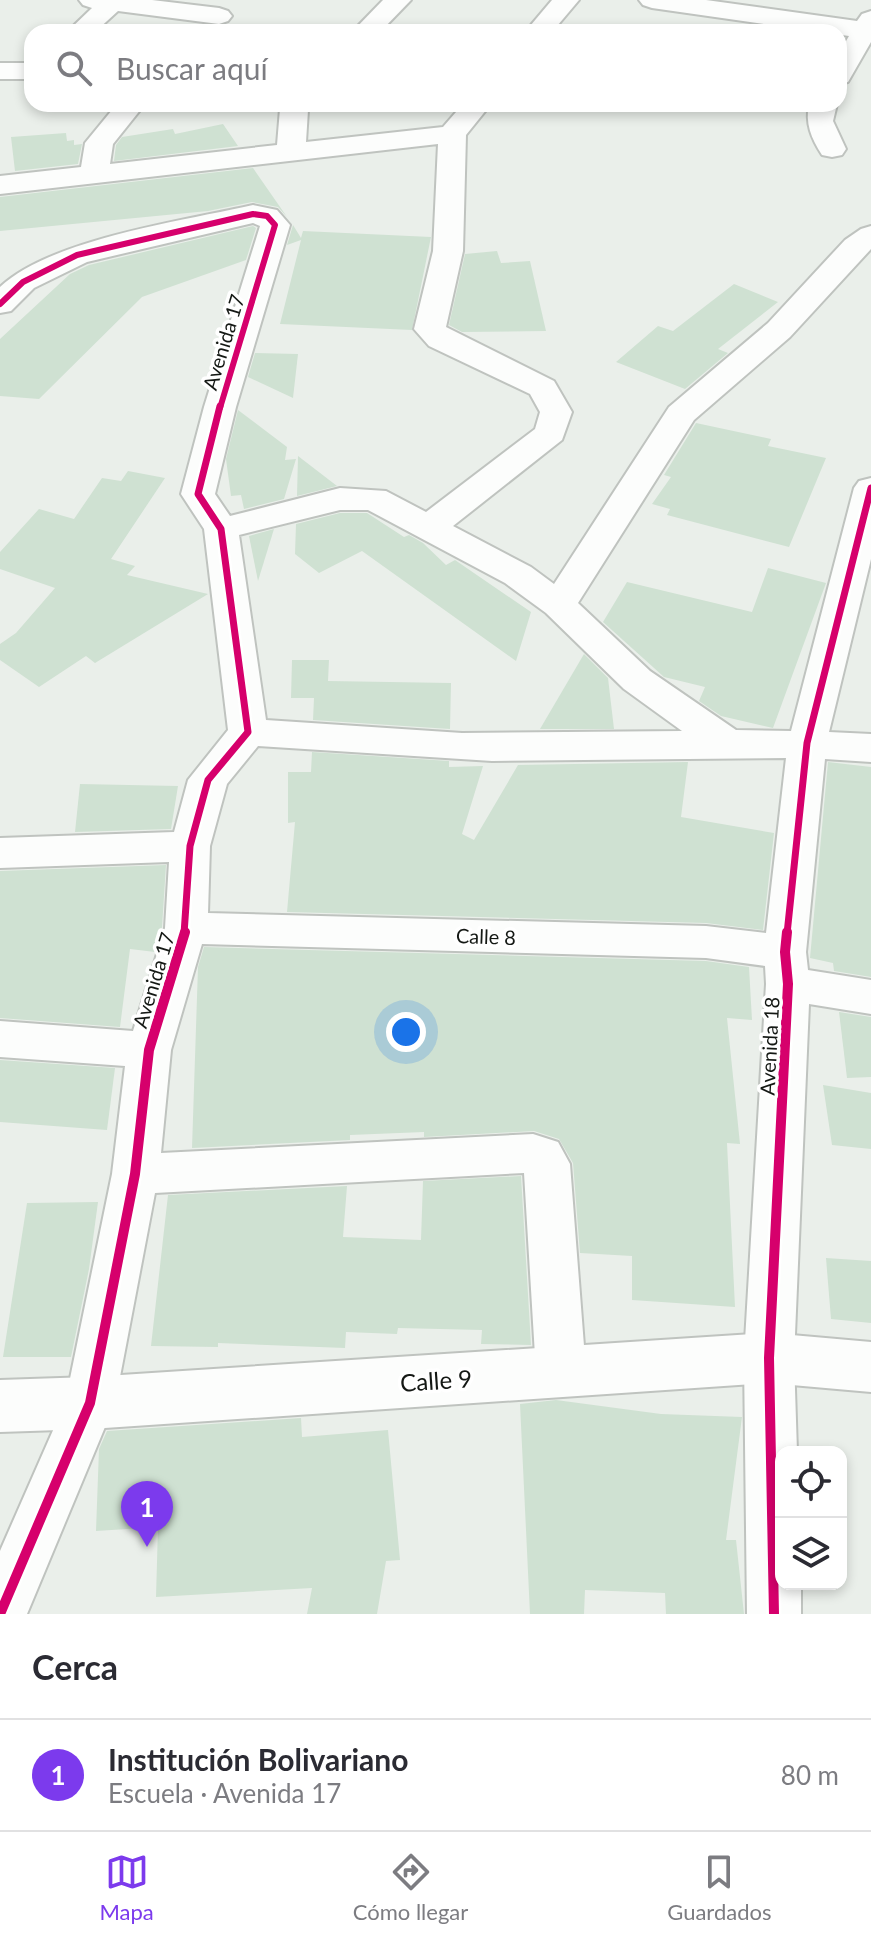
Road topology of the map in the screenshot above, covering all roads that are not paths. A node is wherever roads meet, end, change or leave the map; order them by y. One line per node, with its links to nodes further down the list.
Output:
1 (398, 0): 8 (street)
2 (566, 0): 9 (street)
3 (652, 0): 5 (street)
4 (103, 1): 6 (street); 7 (street)
5 (715, 4): 10 (street); 11 (street)
6 (219, 16)
7 (86, 24)
8 (373, 24)
9 (545, 24)
10 (701, 24)
11 (869, 27): 12 (street)
12 (847, 63)
13 (0, 71): 14 (street)
14 (24, 72)
15 (124, 112): 22 (street)
16 (294, 112): 21 (street)
17 (470, 112): 19 (street)
18 (821, 112): 20 (street)
19 (452, 134): 21 (street); 27 (street)
20 (832, 149)
21 (291, 150): 22 (street)
22 (94, 174): 23 (street)
23 (0, 185)
24 (866, 244): 29 (street)
25 (0, 304): 28 (street, Avenida 17)
26 (871, 488): 32 (street, Avenida 18)
27 (431, 526): 28 (street); 29 (street)
28 (221, 529): 30 (street, Avenida 17)
29 (559, 605): 31 (street)
30 (248, 732): 31 (street); 34 (street, Avenida 17)
31 (726, 742): 32 (street)
32 (807, 743): 33 (street); 37 (street, Avenida 18)
33 (871, 748)
34 (190, 846): 35 (street); 36 (street, Avenida 17)
35 (0, 853)
36 (186, 928): 37 (street, Calle 8); 40 (street, Avenida 17)
37 (786, 968): 38 (street, Calle 8); 42 (street, Avenida 18)
38 (871, 997)
39 (0, 1039): 40 (street)
40 (149, 1050): 41 (street, Avenida 17)
41 (135, 1174): 44 (street); 45 (street, Avenida 17)
42 (769, 1358): 43 (street, Calle 9); 44 (street, Calle 9); 48 (street, Avenida 18)
43 (871, 1367)
44 (561, 1372): 45 (street, Calle 9)
45 (90, 1403): 46 (street, Calle 9); 47 (street, Avenida 17)
46 (0, 1406)
47 (0, 1614)
48 (774, 1614)

